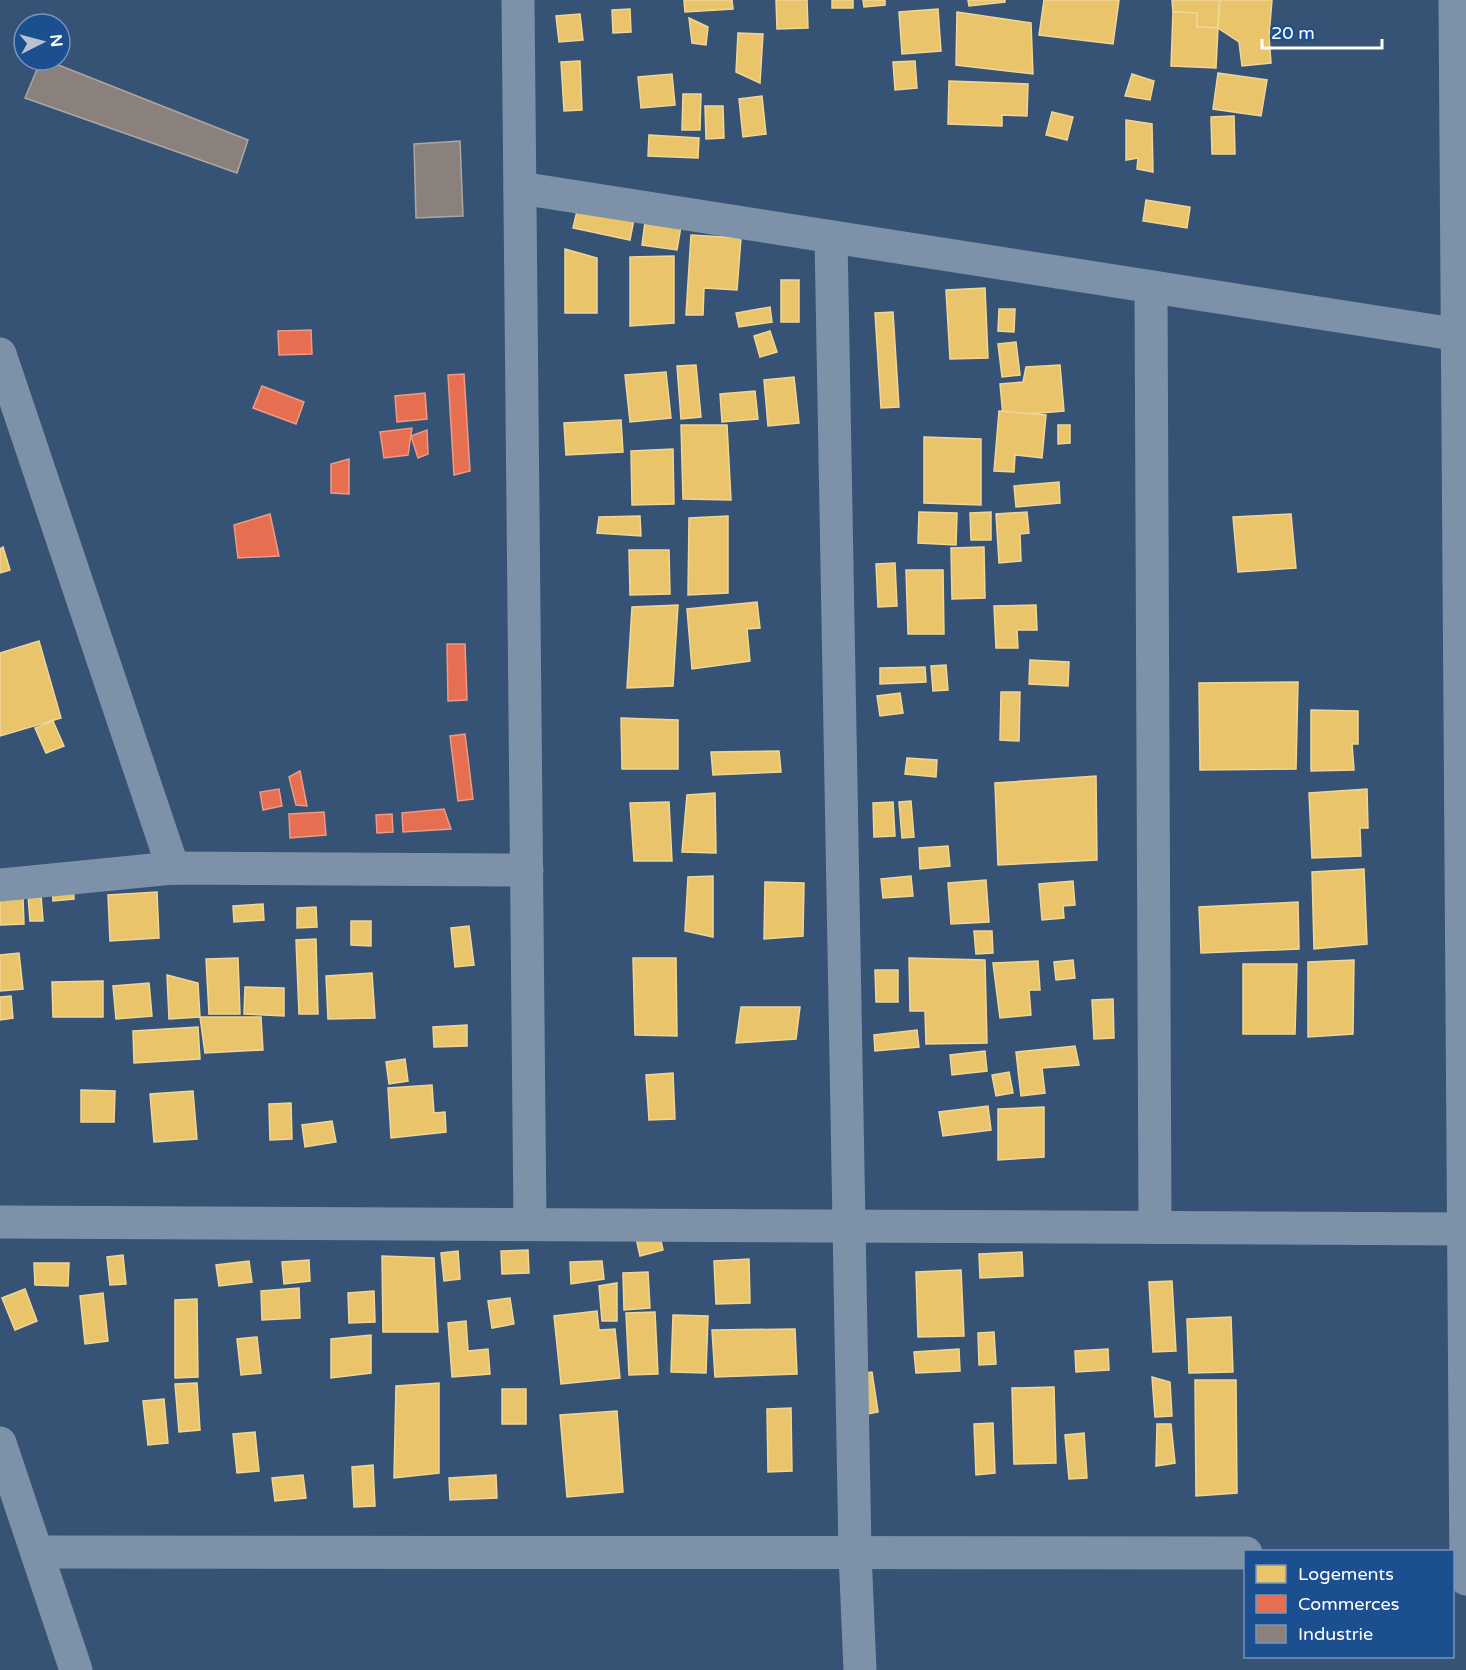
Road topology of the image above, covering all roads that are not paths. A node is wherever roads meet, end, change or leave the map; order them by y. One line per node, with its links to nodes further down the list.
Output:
1 (518, 0): 3 (street)
2 (1455, 0): 6 (street)
3 (519, 188): 4 (street); 9 (street)
4 (831, 237): 5 (street); 13 (street)
5 (1151, 287): 6 (street); 14 (street)
6 (1461, 335): 15 (street)
7 (0, 354): 8 (street)
8 (173, 868): 9 (street); 10 (street)
9 (527, 870): 12 (street)
10 (0, 885)
11 (0, 1222): 12 (street)
12 (530, 1224): 13 (street)
13 (849, 1226): 14 (street); 18 (street)
14 (1155, 1227): 15 (street)
15 (1464, 1229): 20 (street)
16 (0, 1443): 17 (street)
17 (37, 1552): 18 (street); 21 (street)
18 (855, 1553): 19 (street); 22 (street)
19 (1244, 1553)
20 (1462, 1559)
21 (76, 1670)
22 (860, 1670)

